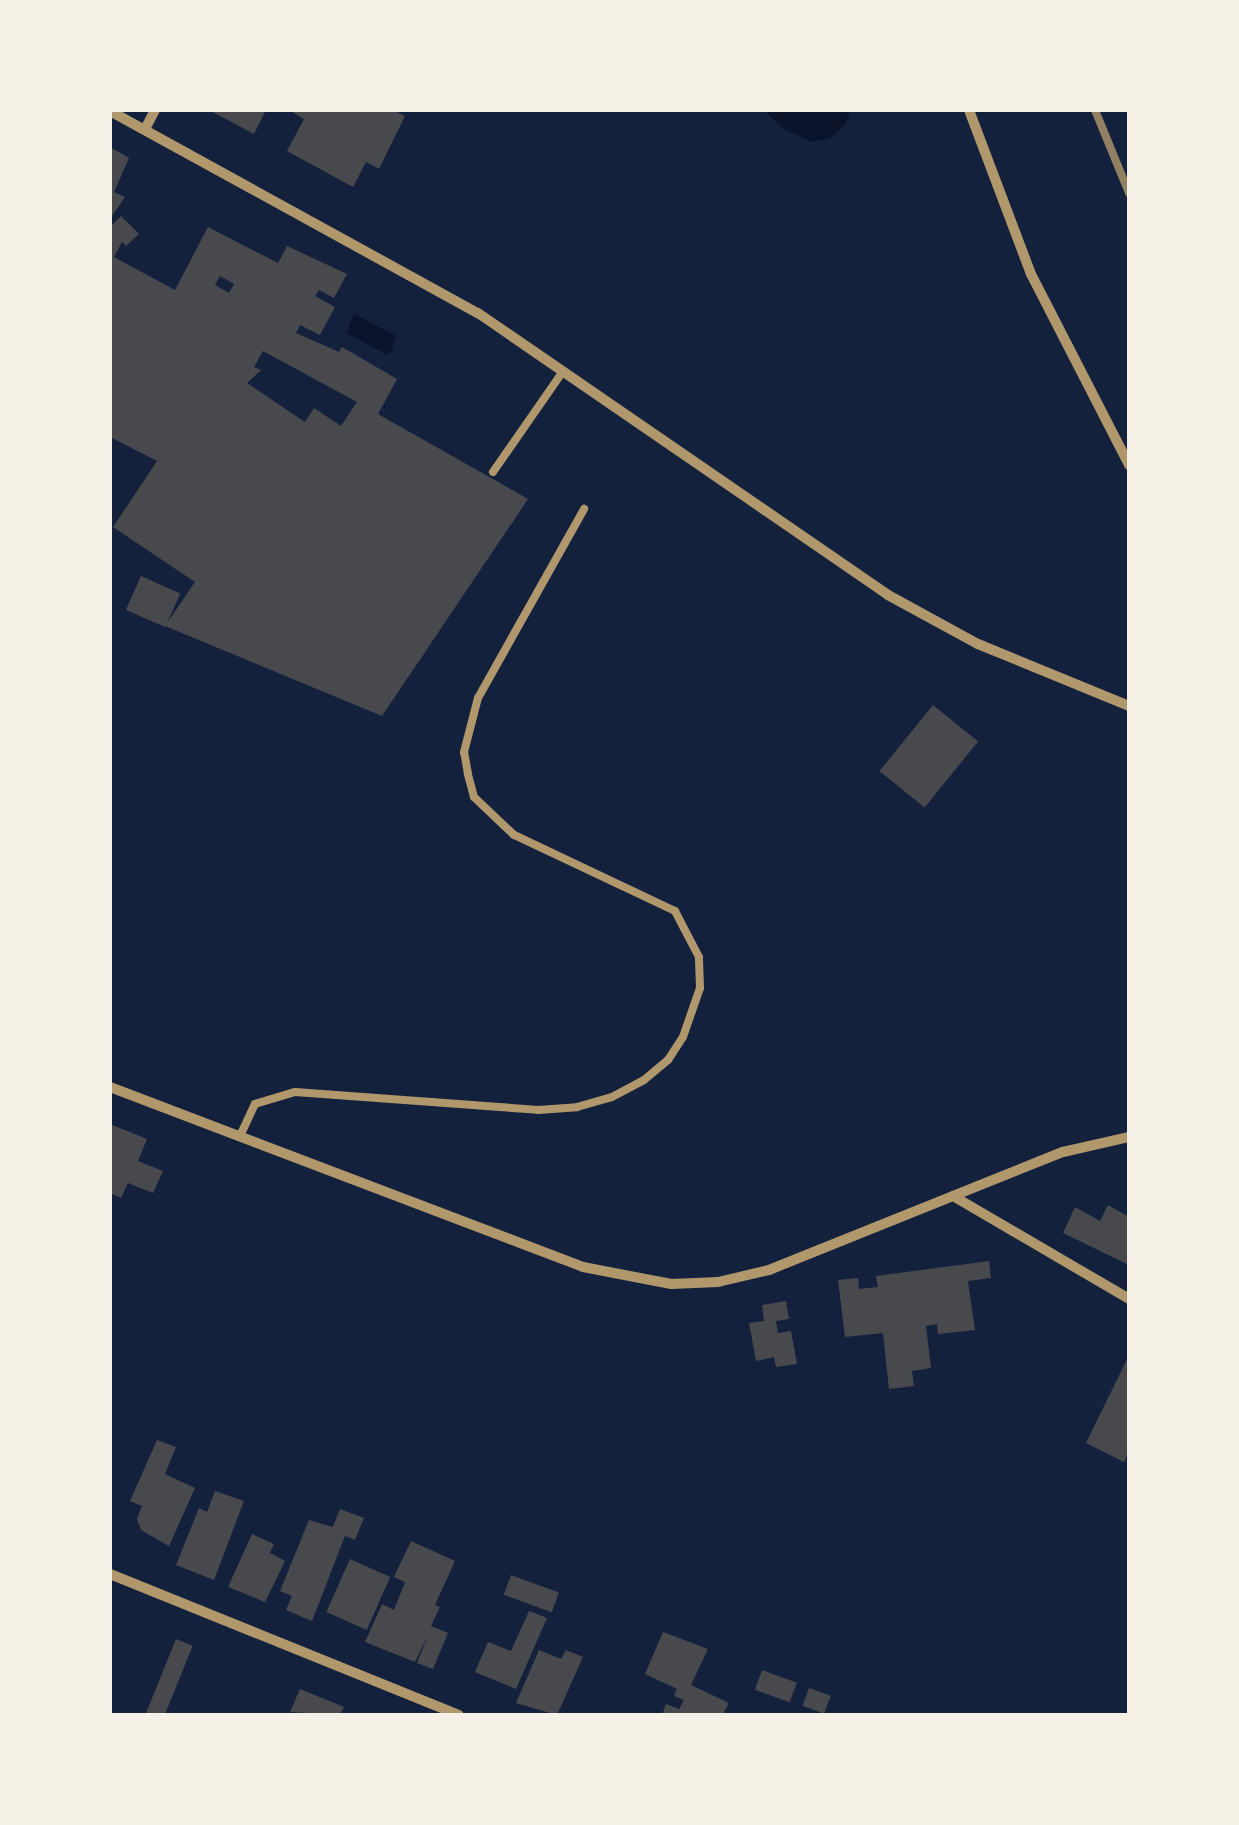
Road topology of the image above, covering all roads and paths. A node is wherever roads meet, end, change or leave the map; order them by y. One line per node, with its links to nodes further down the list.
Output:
1 (155, 110): 4 (street)
2 (969, 110): 6 (street)
3 (110, 111): 4 (street)
4 (145, 130): 5 (street)
5 (561, 374): 7 (lane); 9 (street)
6 (1129, 465)
7 (492, 472)
8 (584, 509): 11 (lane)
9 (1129, 706)
10 (110, 1086): 11 (street)
11 (240, 1136): 13 (street)
12 (1129, 1137): 13 (street)
13 (953, 1196): 14 (street)
14 (1129, 1300)
15 (110, 1574): 16 (street)
16 (459, 1715)

